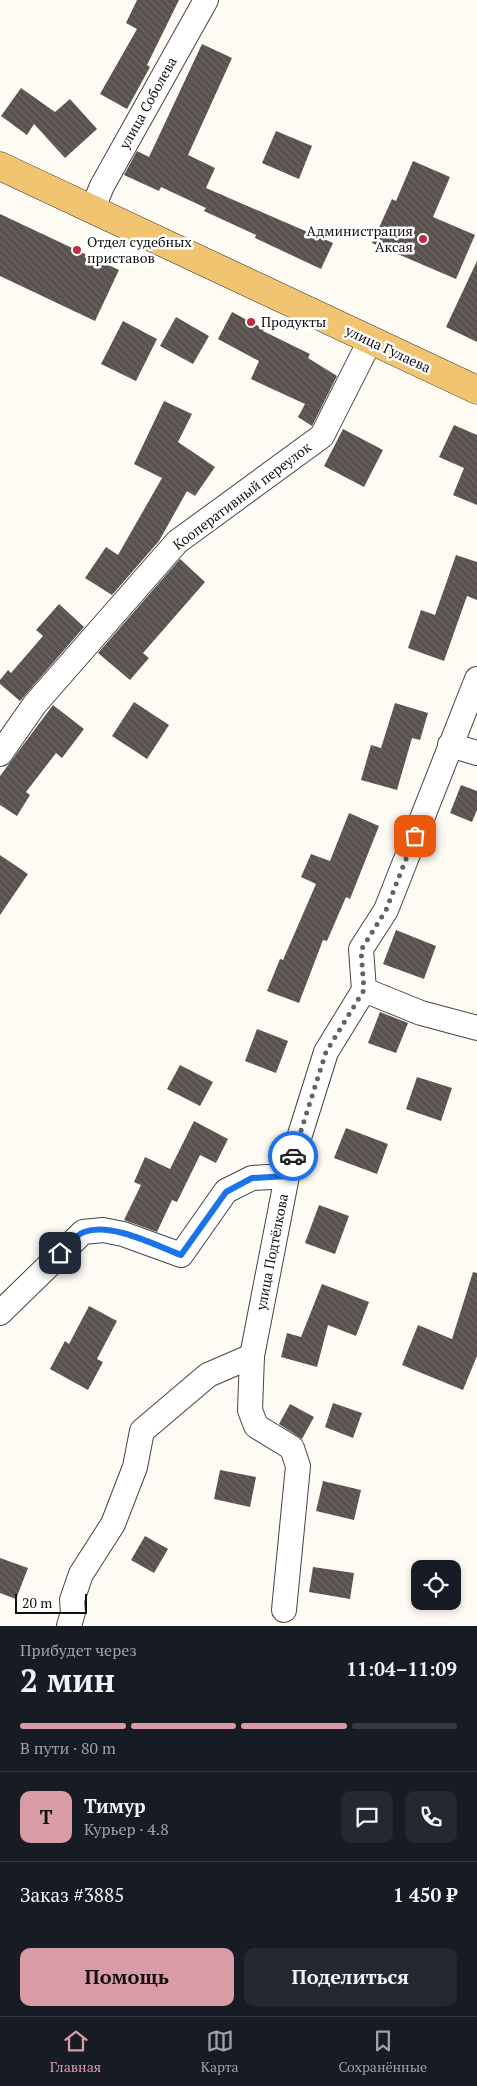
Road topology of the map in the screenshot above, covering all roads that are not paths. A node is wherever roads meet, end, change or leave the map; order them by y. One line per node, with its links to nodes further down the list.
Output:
1 (206, 0): 3 (street, улица Соболева)
2 (0, 166): 3 (main road, улица Гулаева)
3 (93, 208): 4 (main road, улица Гулаева)
4 (370, 341): 5 (main road, улица Гулаева); 9 (street, Кооперативный переулок)
5 (477, 390)
6 (477, 679): 7 (street)
7 (450, 745): 8 (street); 10 (street)
8 (477, 753)
9 (0, 754)
10 (364, 990): 11 (street); 12 (street, улица Подтёлкова)
11 (477, 1028)
12 (287, 1176): 13 (street); 14 (street, улица Подтёлкова)
13 (0, 1313)
14 (252, 1356): 15 (street, улица Подтёлкова); 16 (street)
15 (284, 1610)
16 (69, 1626)

